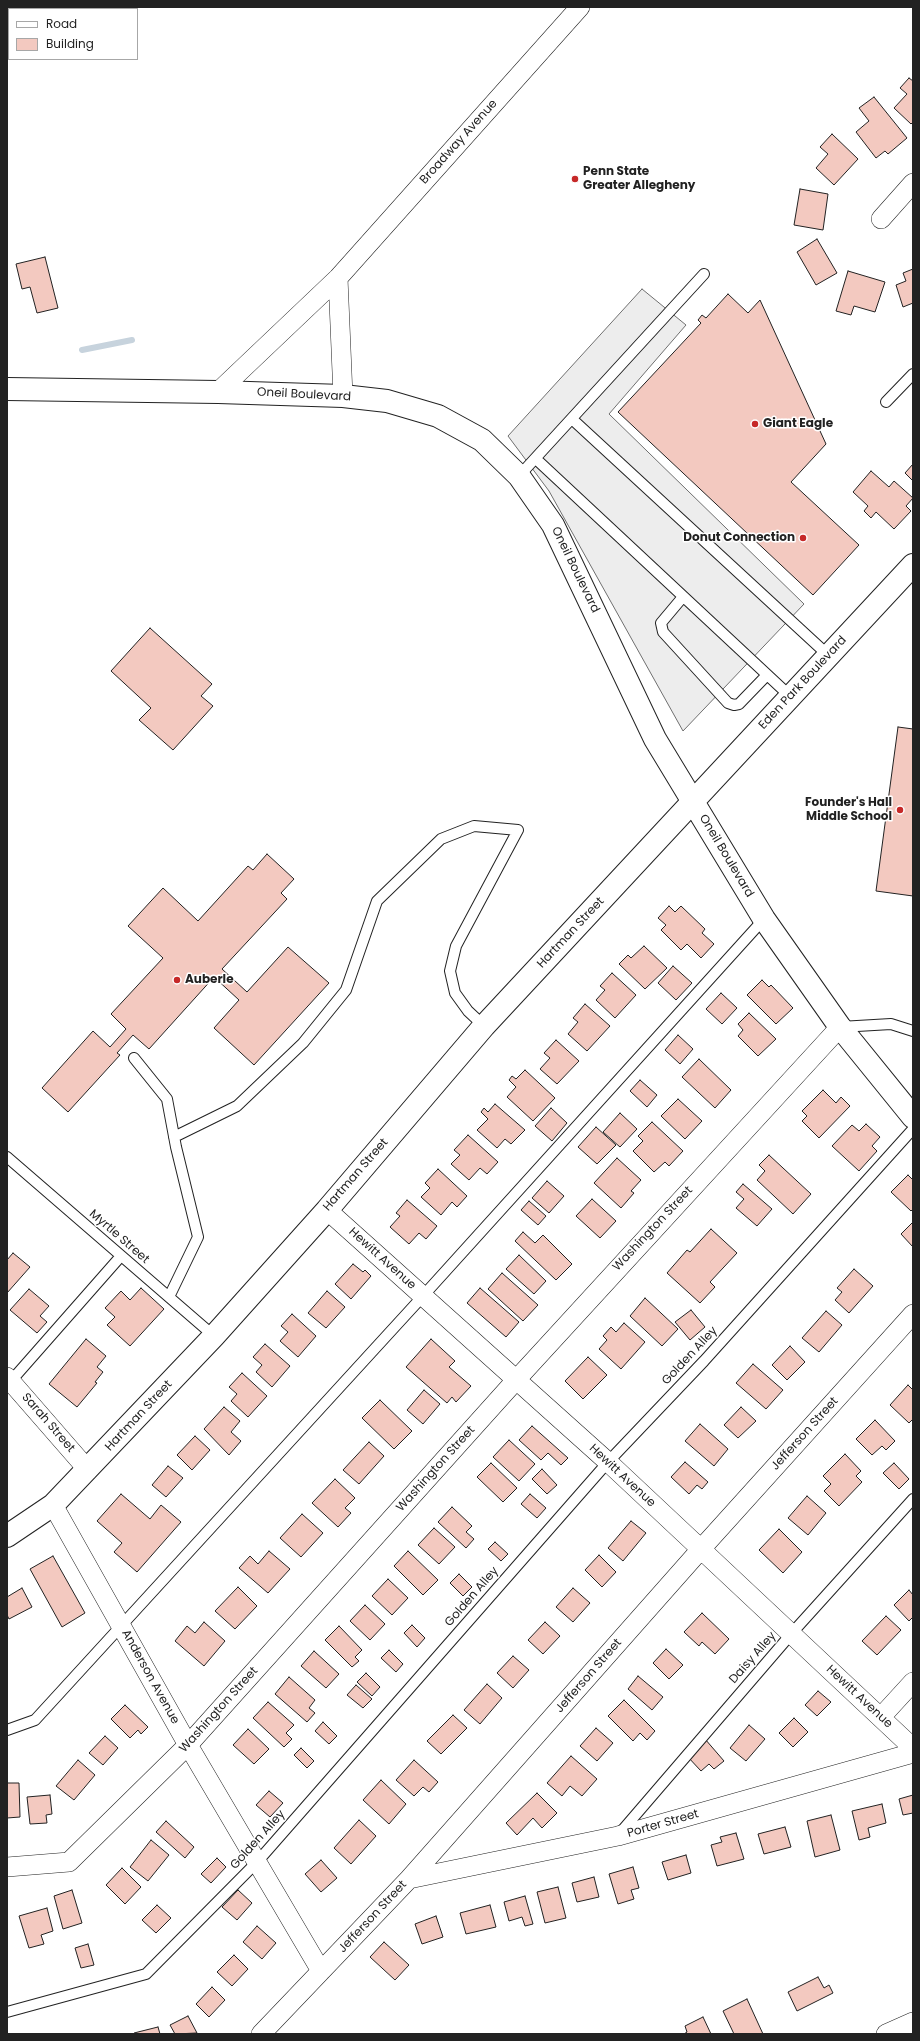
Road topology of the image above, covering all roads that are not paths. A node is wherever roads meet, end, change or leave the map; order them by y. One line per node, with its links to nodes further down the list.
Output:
1 (580, 7): 5 (street, Broadway Avenue)
2 (913, 183): 3 (street)
3 (881, 219)
4 (704, 274): 11 (lane)
5 (338, 278): 8 (street, Broadway Avenue); 9 (street)
6 (913, 374): 10 (lane)
7 (7, 389): 8 (main road, Oneil Boulevard)
8 (218, 392): 9 (main road, Oneil Boulevard)
9 (343, 396): 13 (main road, Oneil Boulevard)
10 (886, 402)
11 (572, 419): 12 (lane); 16 (lane)
12 (536, 459): 13 (lane); 15 (lane)
13 (520, 476): 19 (main road, Oneil Boulevard)
14 (913, 565): 16 (main road, Eden Park Boulevard)
15 (682, 598): 17 (lane); 17 (lane)
16 (829, 656): 18 (main road, Eden Park Boulevard)
17 (767, 675): 18 (lane)
18 (790, 697): 19 (main road, Eden Park Boulevard)
19 (693, 802): 20 (main road, Oneil Boulevard); 21 (main road, Hartman Street)
20 (764, 919): 22 (main road, Oneil Boulevard); 31 (lane)
21 (484, 1026): 27 (lane); 29 (main road, Hartman Street)
22 (840, 1027): 23 (lane); 25 (main road, Oneil Boulevard); 36 (street, Washington Street)
23 (913, 1031)
24 (134, 1058): 27 (lane)
25 (913, 1117)
26 (913, 1129): 37 (lane, Golden Alley)
27 (174, 1137): 32 (lane)
28 (7, 1157): 30 (lane, Myrtle Street)
29 (327, 1210): 31 (street, Hewitt Avenue); 34 (main road, Hartman Street)
30 (121, 1256): 32 (lane, Myrtle Street); 35 (lane)
31 (423, 1296): 36 (street, Hewitt Avenue); 43 (lane)
32 (169, 1297): 34 (lane, Myrtle Street)
33 (913, 1314): 42 (street, Jefferson Street)
34 (214, 1336): 38 (main road, Hartman Street)
35 (9, 1379): 38 (street, Sarah Street)
36 (516, 1380): 37 (street, Hewitt Avenue); 48 (street, Washington Street)
37 (608, 1462): 42 (street, Hewitt Avenue); 52 (lane, Golden Alley)
38 (88, 1470): 40 (main road, Hartman Street)
39 (913, 1499): 44 (lane, Daisy Alley)
40 (53, 1505): 41 (main road, Hartman Street); 43 (street, Anderson Avenue)
41 (7, 1536)
42 (701, 1549): 44 (street, Hewitt Avenue); 54 (street, Jefferson Street)
43 (122, 1626): 47 (lane); 48 (street, Anderson Avenue)
44 (792, 1633): 46 (street, Hewitt Avenue); 51 (lane, Daisy Alley)
45 (913, 1682): 46 (street)
46 (881, 1717): 49 (street, Hewitt Avenue)
47 (7, 1730)
48 (188, 1745): 52 (street, Anderson Avenue); 53 (street, Washington Street)
49 (913, 1748)
50 (913, 1753): 51 (street, Porter Street)
51 (618, 1836): 54 (street, Porter Street)
52 (258, 1861): 55 (street, Anderson Avenue); 56 (lane, Golden Alley)
53 (7, 1867)
54 (409, 1879): 55 (street, Jefferson Street)
55 (321, 1971): 58 (street, Jefferson Street)
56 (7, 2012)
57 (912, 2026): 59 (street)
58 (261, 2034)
59 (886, 2034)

